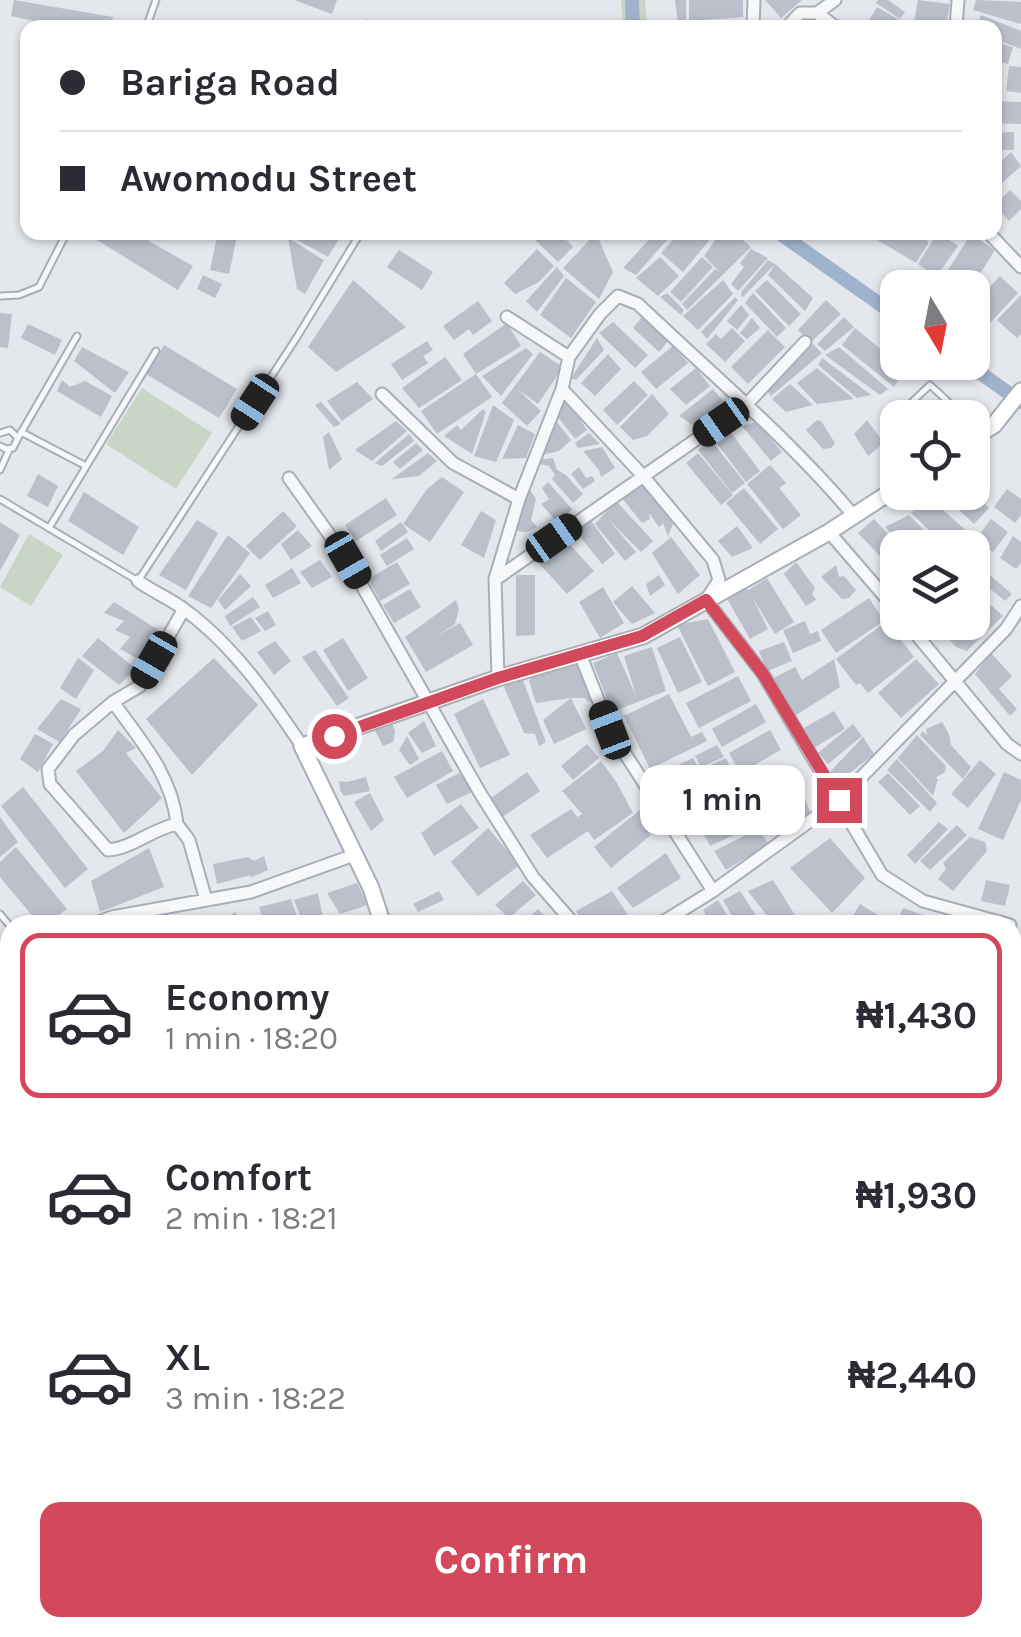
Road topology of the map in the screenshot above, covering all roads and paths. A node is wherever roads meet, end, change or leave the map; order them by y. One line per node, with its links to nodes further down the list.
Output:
1 (834, 0): 2 (street)
2 (817, 13): 3 (street); 4 (street)
3 (793, 20)
4 (826, 20)
5 (63, 240): 9 (lane)
6 (355, 240): 37 (lane)
7 (996, 240): 8 (street)
8 (1021, 267)
9 (0, 296)
10 (507, 316): 14 (street)
11 (77, 336): 23 (lane)
12 (805, 342): 20 (street)
13 (156, 351): 26 (lane)
14 (569, 357): 15 (street); 20 (street)
15 (562, 389): 28 (street); 31 (street)
16 (1021, 391): 21 (street)
17 (382, 394): 31 (street)
18 (915, 400): 19 (lane)
19 (945, 400)
20 (747, 404): 28 (street); 33 (street)
21 (990, 427)
22 (1, 432): 23 (lane)
23 (19, 435): 25 (lane); 26 (lane)
24 (0, 446): 25 (lane)
25 (10, 449): 27 (lane)
26 (86, 466): 34 (lane)
27 (0, 470)
28 (644, 477): 36 (street); 39 (street)
29 (288, 478): 47 (street)
30 (0, 499): 34 (lane)
31 (518, 499): 36 (street)
32 (880, 499): 33 (street)
33 (854, 516): 35 (street)
34 (49, 528): 37 (lane)
35 (830, 532): 38 (street); 39 (street)
36 (495, 579): 44 (street)
37 (138, 581): 41 (street)
38 (880, 591)
39 (706, 600): 43 (street); 50 (street)
40 (1021, 606): 45 (street)
41 (184, 609): 46 (street); 48 (street)
42 (921, 640): 45 (street)
43 (580, 654): 44 (street); 53 (street)
44 (498, 678): 47 (street)
45 (956, 681): 49 (street); 50 (street)
46 (113, 702): 51 (street); 51 (street)
47 (430, 704): 48 (street); 57 (street)
48 (302, 746): 52 (street)
49 (1021, 754)
50 (839, 800): 53 (street); 59 (street)
51 (177, 824): 54 (street)
52 (354, 855): 54 (street); 56 (street)
53 (713, 891): 58 (street)
54 (206, 900): 55 (street)
55 (123, 915)
56 (380, 915)
57 (566, 915)
58 (674, 915)
59 (974, 915)

